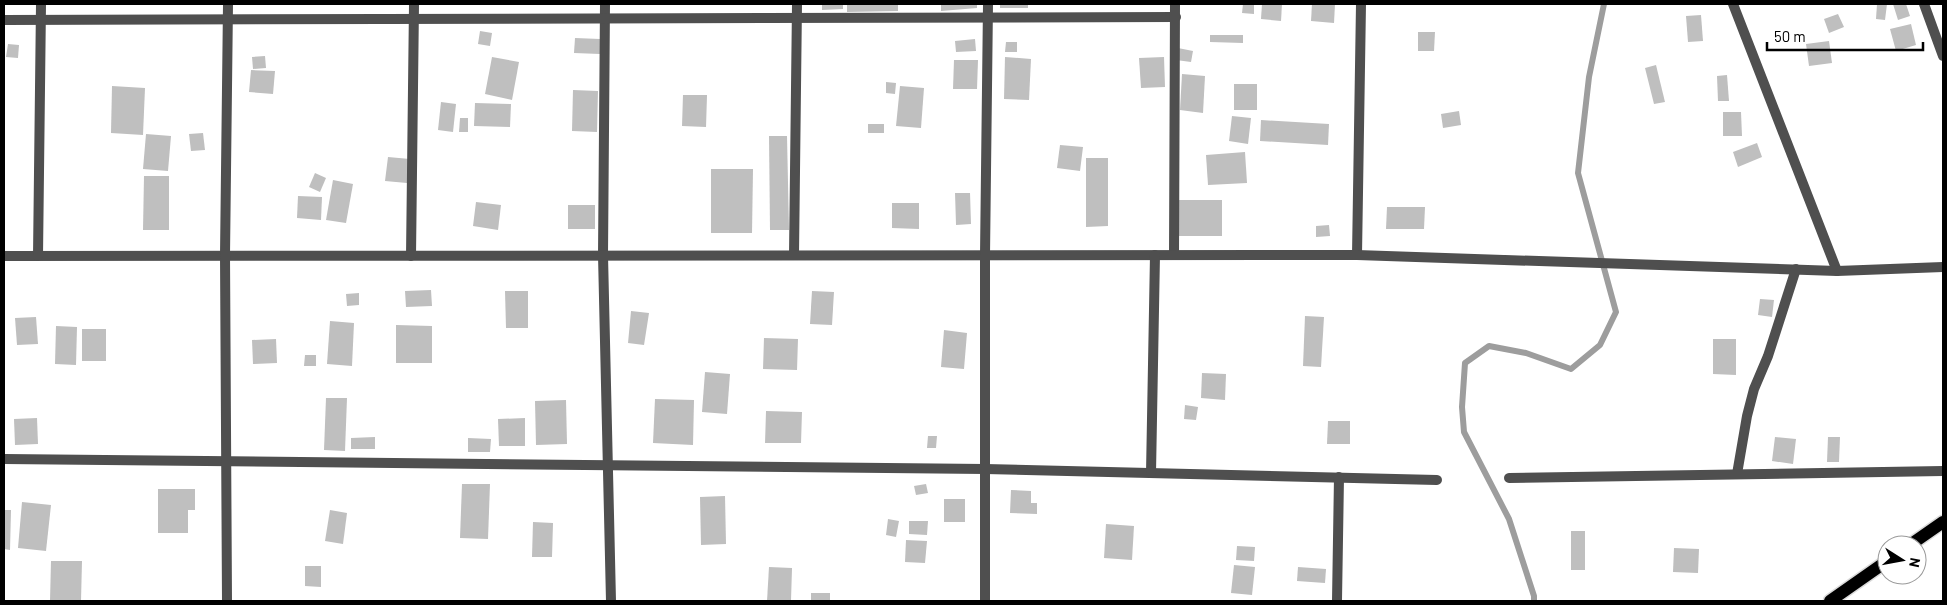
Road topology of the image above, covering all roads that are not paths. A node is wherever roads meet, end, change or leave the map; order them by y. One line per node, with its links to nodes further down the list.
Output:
1 (41, 4): 17 (street)
2 (228, 4): 18 (street)
3 (414, 4): 14 (street)
4 (605, 4): 15 (street)
5 (797, 4): 11 (street)
6 (988, 4): 12 (street)
7 (1176, 4): 13 (street)
8 (1361, 4): 24 (street)
9 (1733, 4): 32 (street)
10 (1924, 4): 19 (street)
11 (797, 18): 12 (street); 15 (street); 20 (street)
12 (988, 18): 13 (street); 21 (street)
13 (1176, 18): 23 (street)
14 (414, 19): 15 (street); 18 (street); 28 (street)
15 (605, 19): 29 (street)
16 (4, 20): 17 (street)
17 (40, 20): 18 (street); 26 (street)
18 (227, 20): 27 (street)
19 (1943, 56)
20 (794, 255): 21 (street); 29 (street)
21 (985, 255): 22 (street); 36 (street)
22 (1155, 255): 23 (street); 38 (street)
23 (1174, 255): 24 (street)
24 (1356, 255): 31 (street)
25 (4, 256): 26 (street)
26 (38, 256): 27 (street)
27 (225, 256): 28 (street); 34 (street)
28 (411, 256): 29 (street)
29 (603, 256): 35 (street)
30 (1943, 266): 32 (street)
31 (1796, 269): 32 (street); 39 (street)
32 (1837, 272)
33 (4, 459): 34 (street)
34 (225, 462): 35 (street); 46 (street)
35 (608, 465): 36 (street); 47 (street)
36 (985, 469): 38 (street); 48 (street)
37 (1943, 471): 39 (street)
38 (1151, 473): 40 (street)
39 (1737, 474): 41 (street)
40 (1340, 477): 42 (street); 49 (street)
41 (1509, 478)
42 (1437, 480)
43 (1943, 522): 44 (main road)
44 (1924, 535)
45 (1877, 568): 50 (main road)
46 (226, 601)
47 (611, 601)
48 (985, 601)
49 (1337, 601)
50 (1830, 601)

